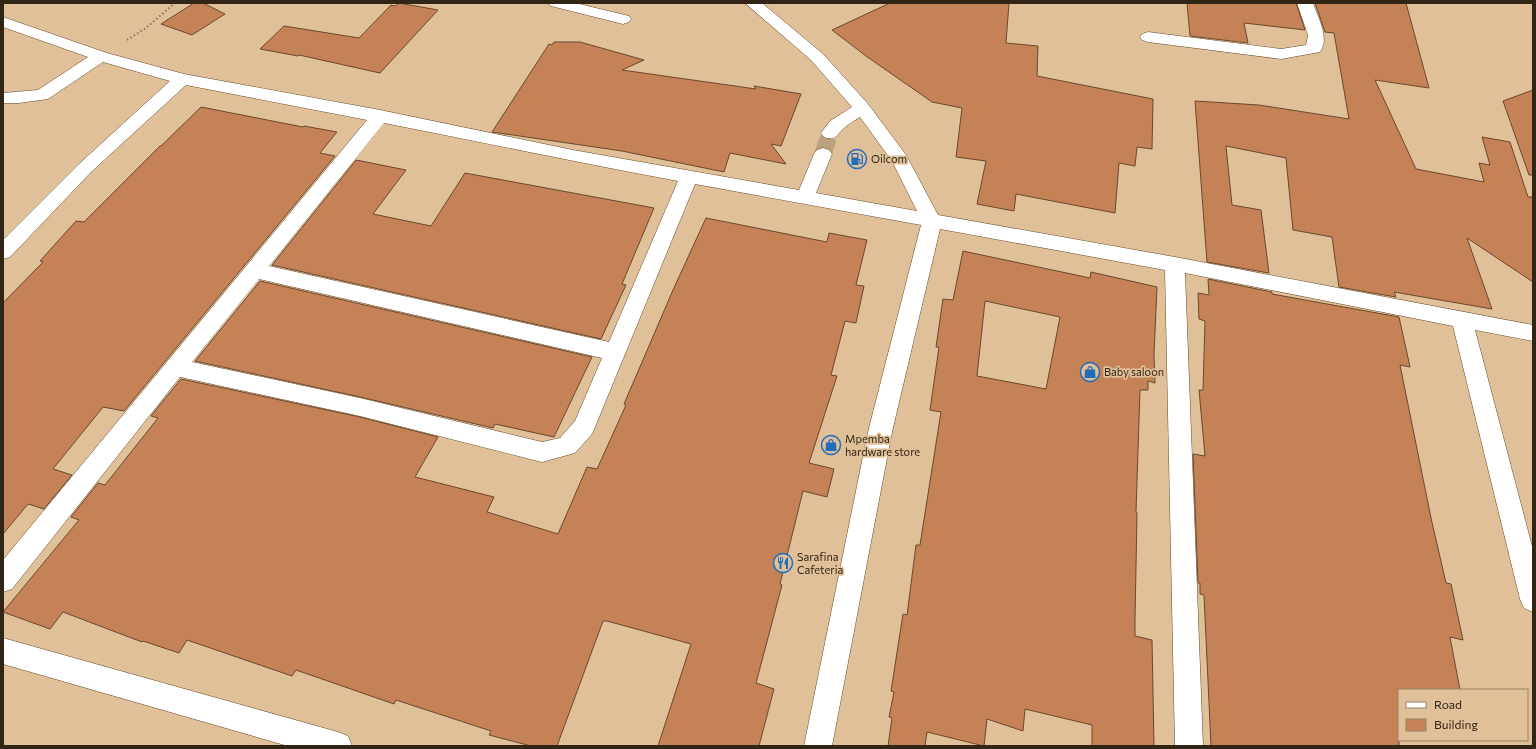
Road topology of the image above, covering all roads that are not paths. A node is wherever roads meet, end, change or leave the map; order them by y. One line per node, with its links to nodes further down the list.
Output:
1 (556, 3): 4 (street)
2 (753, 3): 10 (street)
3 (1305, 3): 6 (street)
4 (623, 19)
5 (3, 22): 7 (street)
6 (1148, 37)
7 (101, 56): 8 (street); 9 (street)
8 (182, 79): 11 (street); 17 (street)
9 (3, 98)
10 (862, 108): 12 (street); 16 (street)
11 (380, 116): 14 (street); 19 (street)
12 (830, 133)
13 (823, 154): 15 (street)
14 (689, 177): 15 (street); 22 (street)
15 (805, 198): 16 (street)
16 (932, 221): 18 (street); 28 (street)
17 (3, 252)
18 (1176, 264): 20 (street); 29 (street)
19 (254, 270): 22 (street); 23 (street)
20 (1462, 320): 21 (street); 25 (street)
21 (1533, 333)
22 (616, 352): 23 (street)
23 (175, 367): 24 (street)
24 (3, 580)
25 (1533, 599)
26 (3, 651): 27 (street)
27 (338, 746)
28 (818, 746)
29 (1189, 746)

